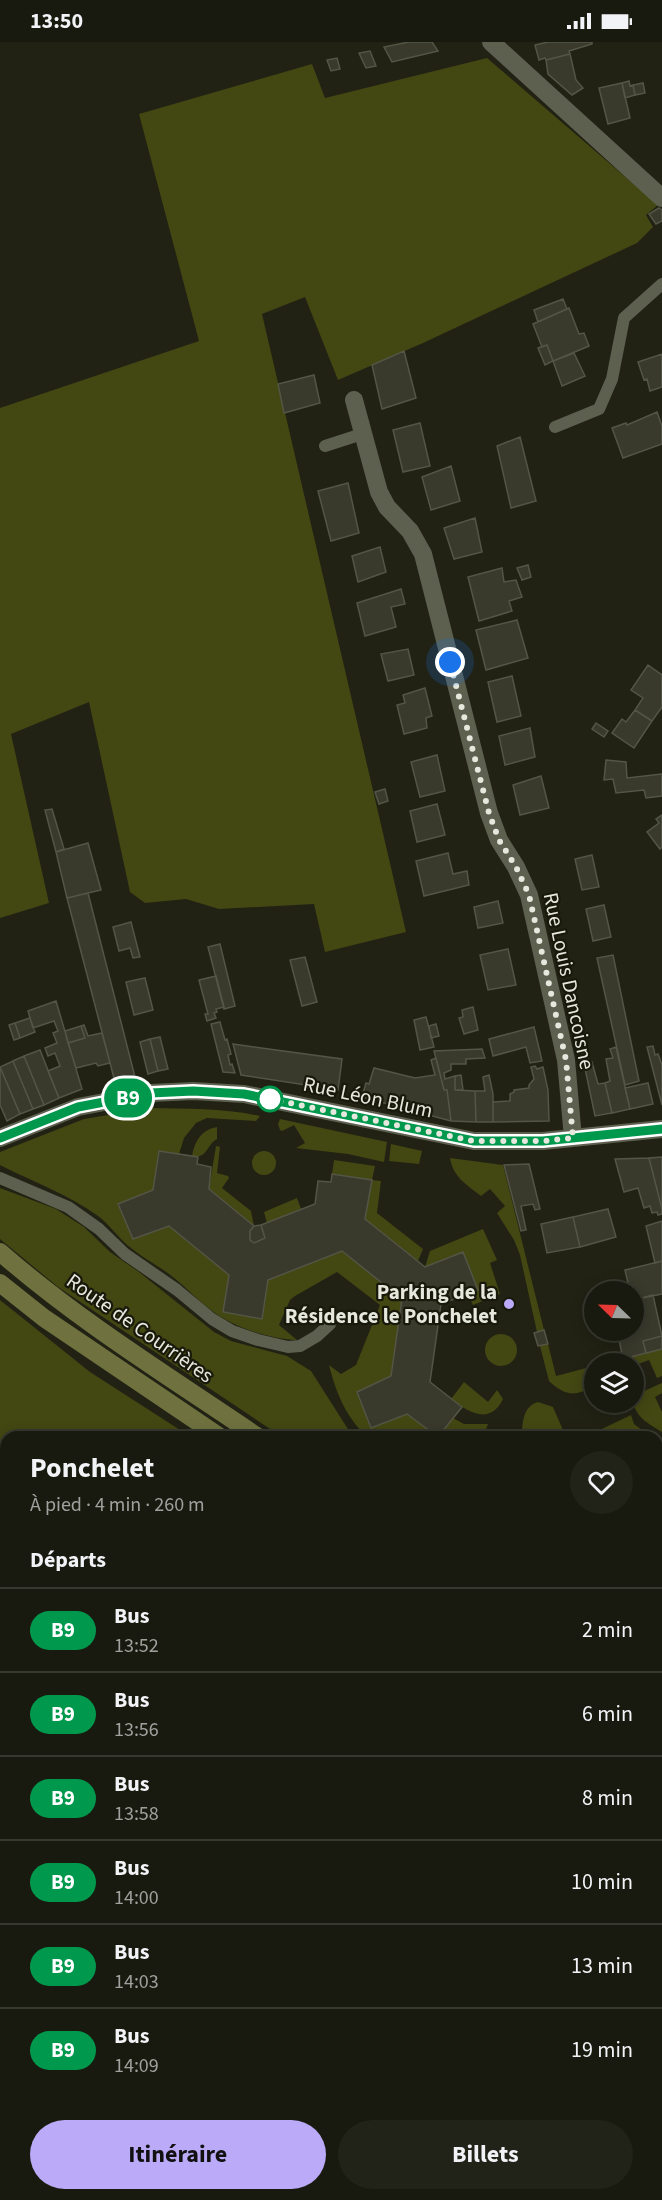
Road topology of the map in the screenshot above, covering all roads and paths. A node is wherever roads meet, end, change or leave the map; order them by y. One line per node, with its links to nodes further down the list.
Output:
1 (491, 42): 2 (street)
2 (662, 198)
3 (662, 284): 5 (lane)
4 (354, 400): 6 (street, Rue Louis Dancoisne)
5 (555, 427)
6 (362, 434): 7 (lane); 10 (street, Rue Louis Dancoisne)
7 (325, 446)
8 (662, 1129): 10 (street, Rue Léon Blum)
9 (0, 1138): 10 (street, Rue Léon Blum)
10 (573, 1138)
11 (0, 1178): 14 (lane)
12 (0, 1252): 16 (main road, Route de Courrières)
13 (0, 1283): 15 (main road, Route de Courrières)
14 (330, 1324)
15 (211, 1431)
16 (249, 1431)

